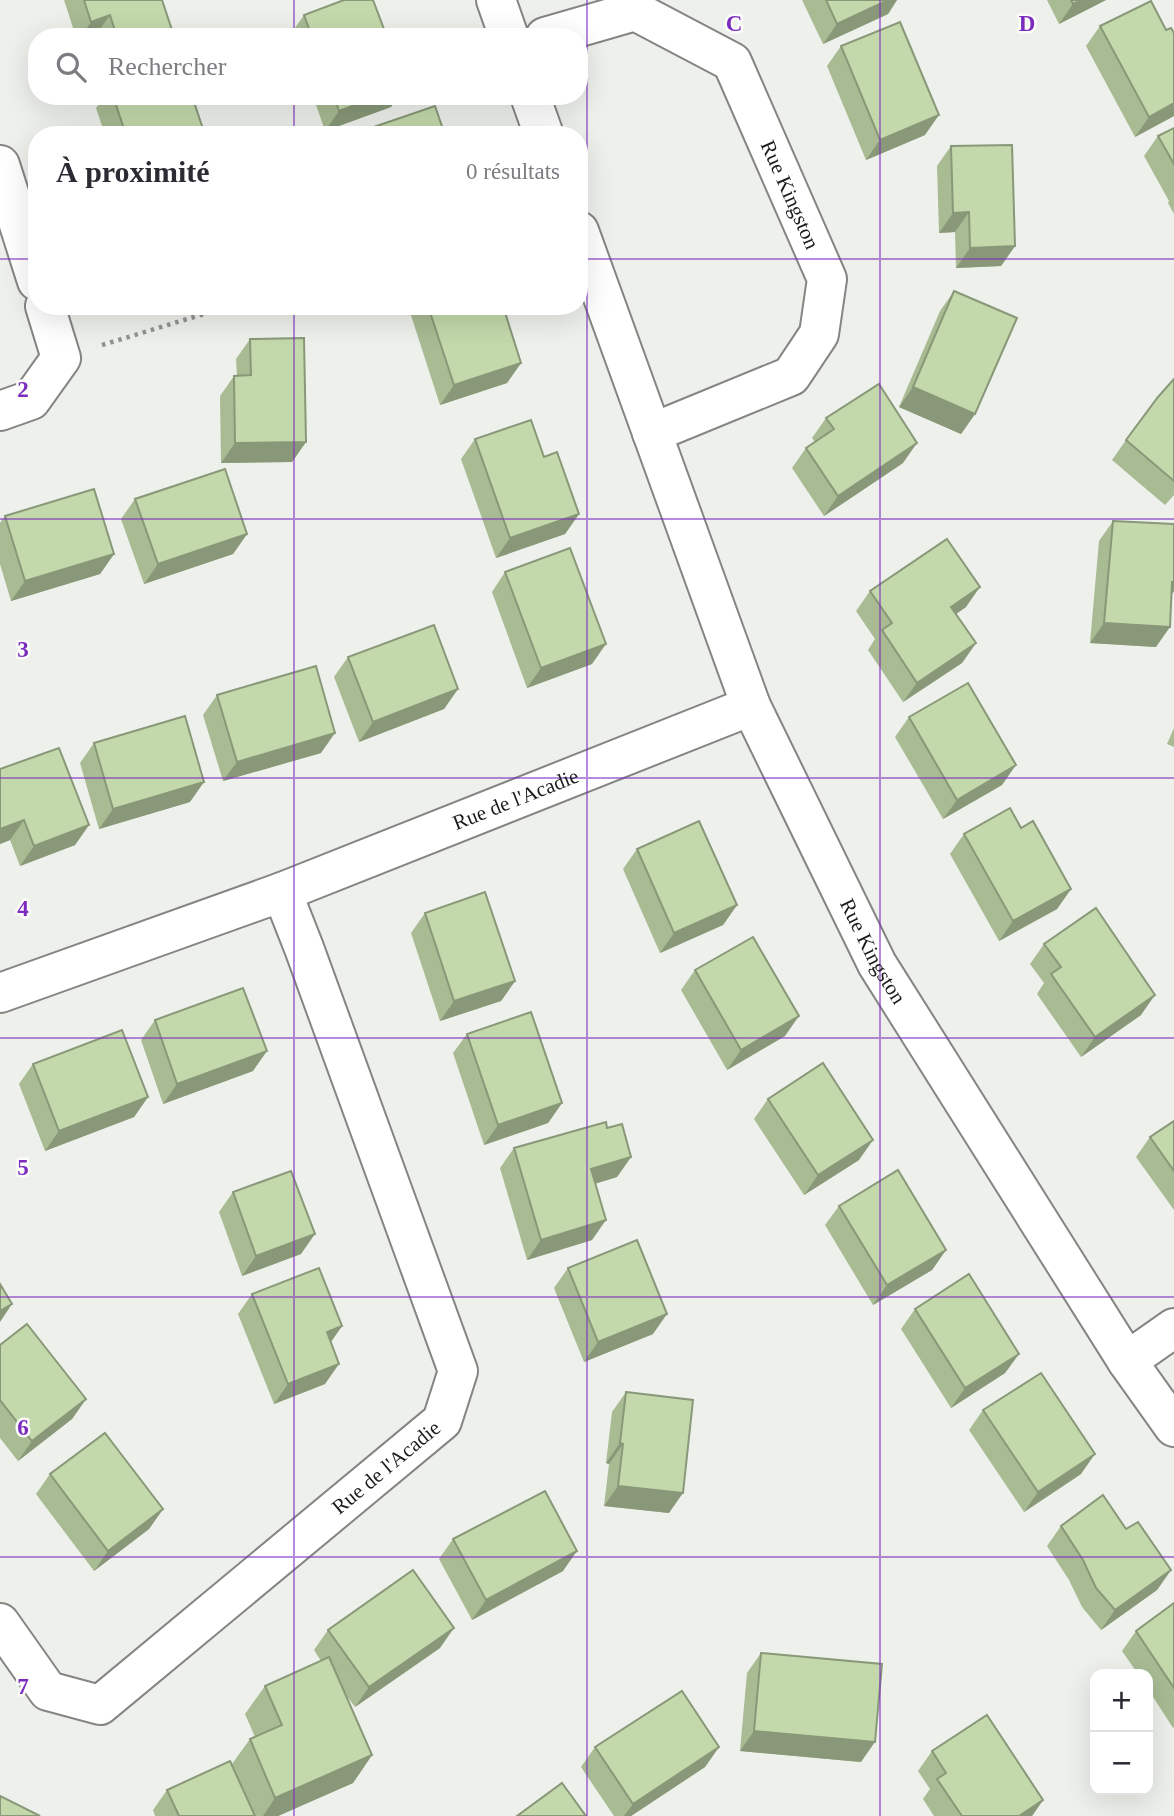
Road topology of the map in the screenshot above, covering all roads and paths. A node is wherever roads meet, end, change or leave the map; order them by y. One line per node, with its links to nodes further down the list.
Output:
1 (496, 0): 2 (street)
2 (506, 28)
3 (576, 28): 13 (street, Rue Kingston)
4 (533, 105): 5 (street)
5 (541, 126)
6 (0, 165): 7 (street)
7 (28, 253)
8 (588, 257): 13 (street, Rue Kingston)
9 (48, 315): 11 (street)
10 (201, 315): 11 (path)
11 (61, 358): 12 (street)
12 (0, 411)
13 (652, 433): 14 (street, Rue Kingston)
14 (751, 706): 15 (street, Rue de l'Acadie); 18 (street, Rue Kingston)
15 (282, 892): 16 (street, Rue de l'Acadie); 20 (street, Rue de l'Acadie)
16 (0, 993)
17 (1174, 1328): 18 (street)
18 (1128, 1361): 19 (street, Rue Kingston)
19 (1174, 1427)
20 (0, 1623)

